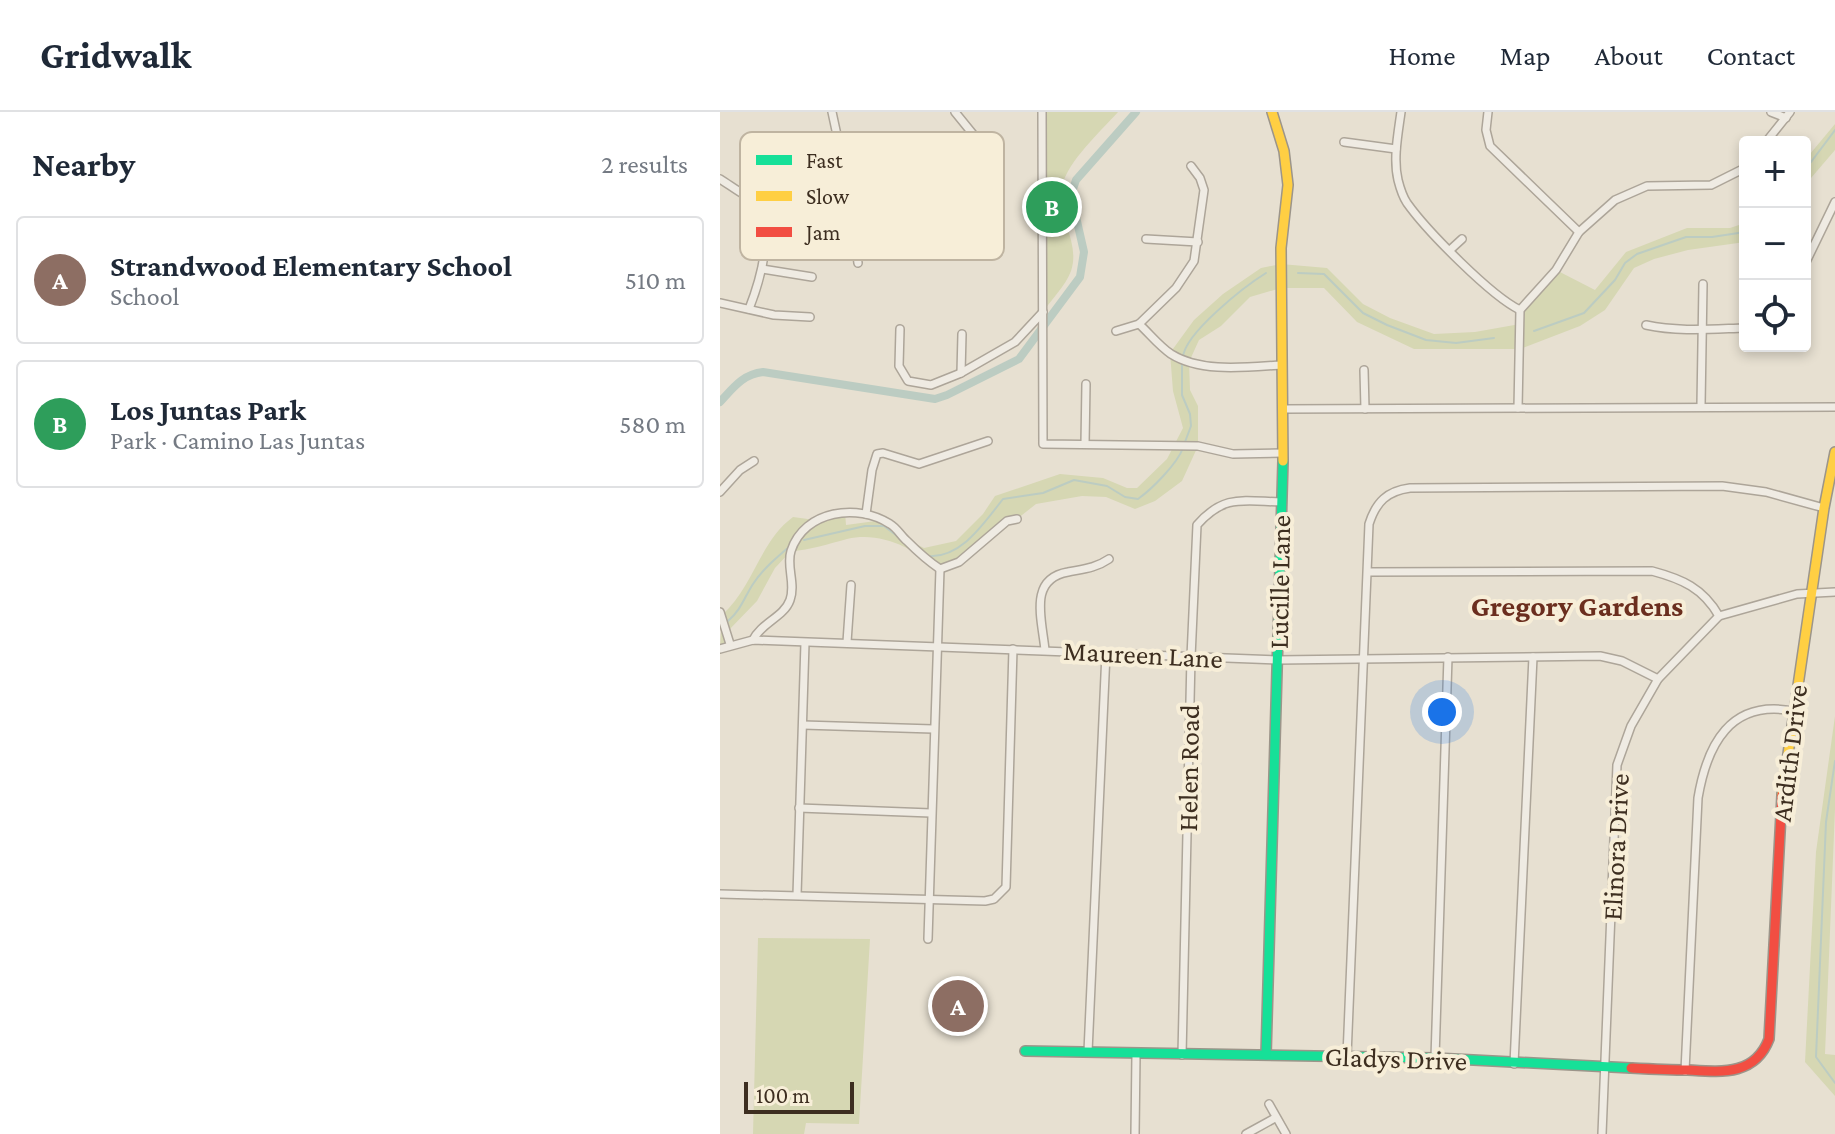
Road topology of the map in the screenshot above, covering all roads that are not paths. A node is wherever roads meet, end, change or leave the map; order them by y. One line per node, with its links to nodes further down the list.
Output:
1 (832, 112): 9 (street)
2 (955, 112): 10 (street)
3 (1042, 112): 34 (street)
4 (1272, 112): 43 (street, Lucille Lane)
5 (1401, 112): 13 (street)
6 (1488, 112): 19 (street)
7 (1771, 112): 8 (street)
8 (1788, 115): 11 (street)
9 (837, 132)
10 (972, 132)
11 (1771, 136)
12 (1344, 142): 13 (street)
13 (1396, 149): 23 (street)
14 (1191, 166): 22 (street)
15 (1739, 171): 19 (street)
16 (720, 179): 17 (street)
17 (740, 192)
18 (1835, 202): 24 (street)
19 (1579, 232): 33 (street)
20 (1146, 239): 22 (street)
21 (1462, 239): 23 (street)
22 (1198, 242): 36 (street)
23 (1450, 250): 33 (street)
24 (1811, 252)
25 (763, 260): 28 (street)
26 (858, 260): 27 (street)
27 (858, 263)
28 (762, 269): 29 (street); 32 (street)
29 (812, 277)
30 (1703, 284): 40 (street)
31 (720, 303): 32 (street)
32 (749, 309): 35 (street)
33 (1520, 310): 49 (street)
34 (1043, 316): 45 (street); 53 (street)
35 (810, 317)
36 (1139, 324): 41 (street); 43 (street)
37 (1646, 325): 40 (street)
38 (1739, 328): 40 (street)
39 (900, 329): 45 (street)
40 (1702, 330): 47 (street)
41 (1116, 331)
42 (962, 334): 45 (street)
43 (1281, 365): 50 (street, Lucille Lane)
44 (1364, 370): 51 (street)
45 (961, 373)
46 (1086, 384): 53 (street)
47 (1701, 405): 48 (street); 49 (street)
48 (1835, 407)
49 (1518, 408): 51 (street)
50 (1283, 409): 51 (street); 55 (street, Lucille Lane)
51 (1365, 409)
52 (988, 441): 60 (street)
53 (1085, 444): 55 (street)
54 (1835, 452): 59 (street, Ardith Drive)
55 (1283, 453): 58 (street, Lucille Lane)
56 (754, 461): 57 (street)
57 (720, 492)
58 (1281, 502): 79 (street, Helen Road); 83 (street, Lucille Lane)
59 (1824, 508): 64 (street); 67 (street, Ardith Drive)
60 (866, 514): 63 (street); 70 (street)
61 (1017, 519): 63 (street)
62 (1109, 559): 77 (street)
63 (940, 569): 74 (street)
64 (1368, 572): 69 (street); 80 (street)
65 (851, 585): 71 (street)
66 (1835, 592): 67 (street)
67 (1811, 593): 69 (street); 85 (street, Ardith Drive)
68 (721, 614): 73 (street)
69 (1719, 616): 84 (street, Elinora Drive)
70 (753, 640): 72 (street, Maureen Lane); 73 (street, Maureen Lane)
71 (847, 642): 72 (street, Maureen Lane); 74 (street, Maureen Lane)
72 (805, 643): 86 (street)
73 (730, 644): 75 (street, Maureen Lane)
74 (936, 647): 76 (street, Maureen Lane); 87 (street)
75 (720, 649)
76 (1013, 649): 77 (street, Maureen Lane); 92 (street)
77 (1045, 650): 78 (street, Maureen Lane)
78 (1106, 653): 79 (street, Maureen Lane); 95 (street)
79 (1191, 657): 83 (street, Maureen Lane); 97 (street, Helen Road)
80 (1365, 657): 81 (street, Maureen Lane); 83 (street, Maureen Lane); 99 (street)
81 (1448, 657): 82 (street, Maureen Lane); 101 (street)
82 (1533, 657): 84 (street, Maureen Lane); 102 (street)
83 (1277, 660): 98 (street, Lucille Lane)
84 (1658, 679): 103 (street, Elinora Drive)
85 (1793, 711): 100 (street, Ardith Drive); 104 (street)
86 (803, 725): 87 (street); 88 (street)
87 (933, 729): 89 (street)
88 (799, 808): 89 (street); 91 (street)
89 (931, 813): 92 (street)
90 (720, 894): 91 (street)
91 (797, 895): 92 (street)
92 (930, 899): 93 (street)
93 (928, 939)
94 (1025, 1051): 95 (street, Gladys Drive)
95 (1088, 1052): 96 (street, Gladys Drive)
96 (1136, 1055): 97 (street, Gladys Drive); 107 (street)
97 (1182, 1055): 98 (street, Gladys Drive)
98 (1266, 1055): 99 (street, Gladys Drive)
99 (1347, 1056): 101 (street, Gladys Drive)
100 (1762, 1056): 104 (street, Gladys Drive)
101 (1435, 1058): 102 (street, Gladys Drive)
102 (1514, 1064): 103 (street, Gladys Drive)
103 (1605, 1066): 104 (street, Gladys Drive); 110 (street, Elinora Drive)
104 (1685, 1071)
105 (1269, 1104): 106 (street)
106 (1275, 1118): 108 (street); 109 (street)
107 (1135, 1134)
108 (1246, 1134)
109 (1286, 1134)
110 (1602, 1134)

